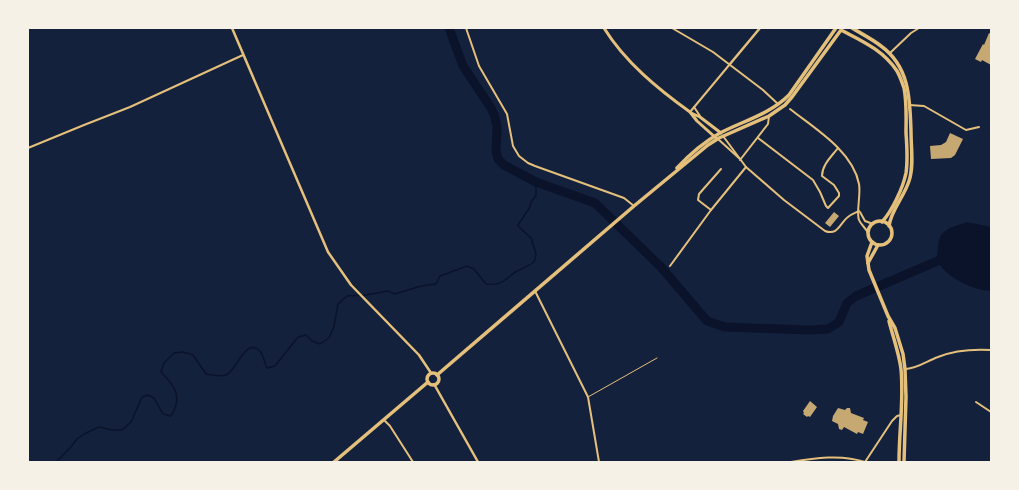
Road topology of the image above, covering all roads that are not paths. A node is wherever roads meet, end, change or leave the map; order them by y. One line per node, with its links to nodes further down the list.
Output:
1 (232, 28): 10 (street)
2 (466, 28): 28 (street)
3 (604, 28): 16 (main road)
4 (672, 28): 11 (street)
5 (760, 28): 11 (street)
6 (840, 28): 12 (main road); 13 (main road); 17 (main road)
7 (852, 28): 9 (main road)
8 (919, 28): 9 (street)
9 (889, 53): 13 (main road)
10 (244, 55): 23 (street); 43 (street)
11 (730, 64): 12 (street); 14 (street)
12 (778, 105): 20 (main road)
13 (908, 105): 19 (street); 31 (main road); 33 (main road)
14 (694, 107): 16 (street); 18 (street)
15 (790, 109): 24 (street)
16 (690, 112): 18 (main road); 21 (main road)
17 (769, 116): 20 (main road); 22 (street)
18 (700, 117): 20 (main road)
19 (979, 127)
20 (722, 135): 21 (main road); 25 (street)
21 (716, 138): 25 (street); 28 (main road)
22 (758, 138): 24 (street); 25 (street)
23 (28, 148)
24 (838, 148): 30 (street)
25 (740, 160): 26 (street)
26 (746, 166): 29 (street); 30 (street)
27 (721, 169): 29 (street)
28 (634, 206): 39 (main road)
29 (711, 210): 38 (street)
30 (859, 211): 32 (street); 34 (street)
31 (882, 222): 32 (main road); 33 (main road)
32 (873, 224): 34 (main road)
33 (889, 226): 36 (main road)
34 (868, 232): 35 (main road)
35 (872, 242): 36 (main road); 37 (main road)
36 (878, 245): 37 (main road)
37 (867, 264): 42 (main road)
38 (670, 266)
39 (535, 291): 44 (main road); 47 (street)
40 (991, 350): 42 (street)
41 (657, 358): 47 (lane)
42 (903, 370): 50 (main road)
43 (431, 373): 44 (main road); 45 (main road)
44 (437, 375): 46 (main road)
45 (428, 382): 46 (main road); 51 (main road)
46 (434, 384): 54 (street)
47 (588, 397): 55 (street)
48 (976, 402): 49 (street)
49 (991, 412)
50 (903, 415): 57 (street); 58 (main road); 59 (main road)
51 (384, 420): 52 (main road); 53 (street)
52 (334, 462)
53 (413, 462)
54 (478, 462)
55 (599, 462)
56 (791, 462): 57 (street)
57 (865, 462)
58 (899, 462)
59 (904, 462)

